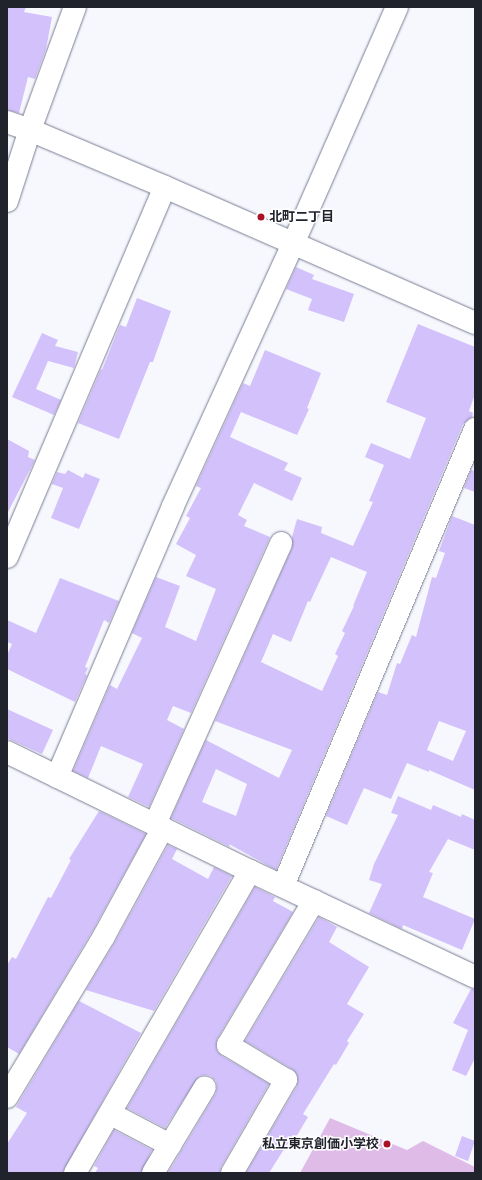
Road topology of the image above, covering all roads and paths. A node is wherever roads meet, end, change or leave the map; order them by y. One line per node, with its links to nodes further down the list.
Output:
1 (75, 7): 4 (street)
2 (397, 7): 7 (street)
3 (7, 122): 4 (street)
4 (30, 130): 5 (street); 6 (street)
5 (165, 187): 7 (street); 11 (street)
6 (7, 201)
7 (293, 244): 8 (street); 13 (street)
8 (475, 323)
9 (475, 429): 16 (street)
10 (281, 543): 14 (street)
11 (7, 557)
12 (7, 752): 13 (street)
13 (57, 777): 14 (street)
14 (159, 826): 15 (street); 20 (street)
15 (250, 871): 16 (street); 21 (street)
16 (283, 886): 17 (street)
17 (314, 901): 18 (street); 25 (street)
18 (475, 977)
19 (205, 1087): 22 (street)
20 (7, 1098)
21 (111, 1114): 22 (street); 23 (street)
22 (170, 1145): 24 (street)
23 (76, 1173)
24 (153, 1173)
25 (232, 1173)

